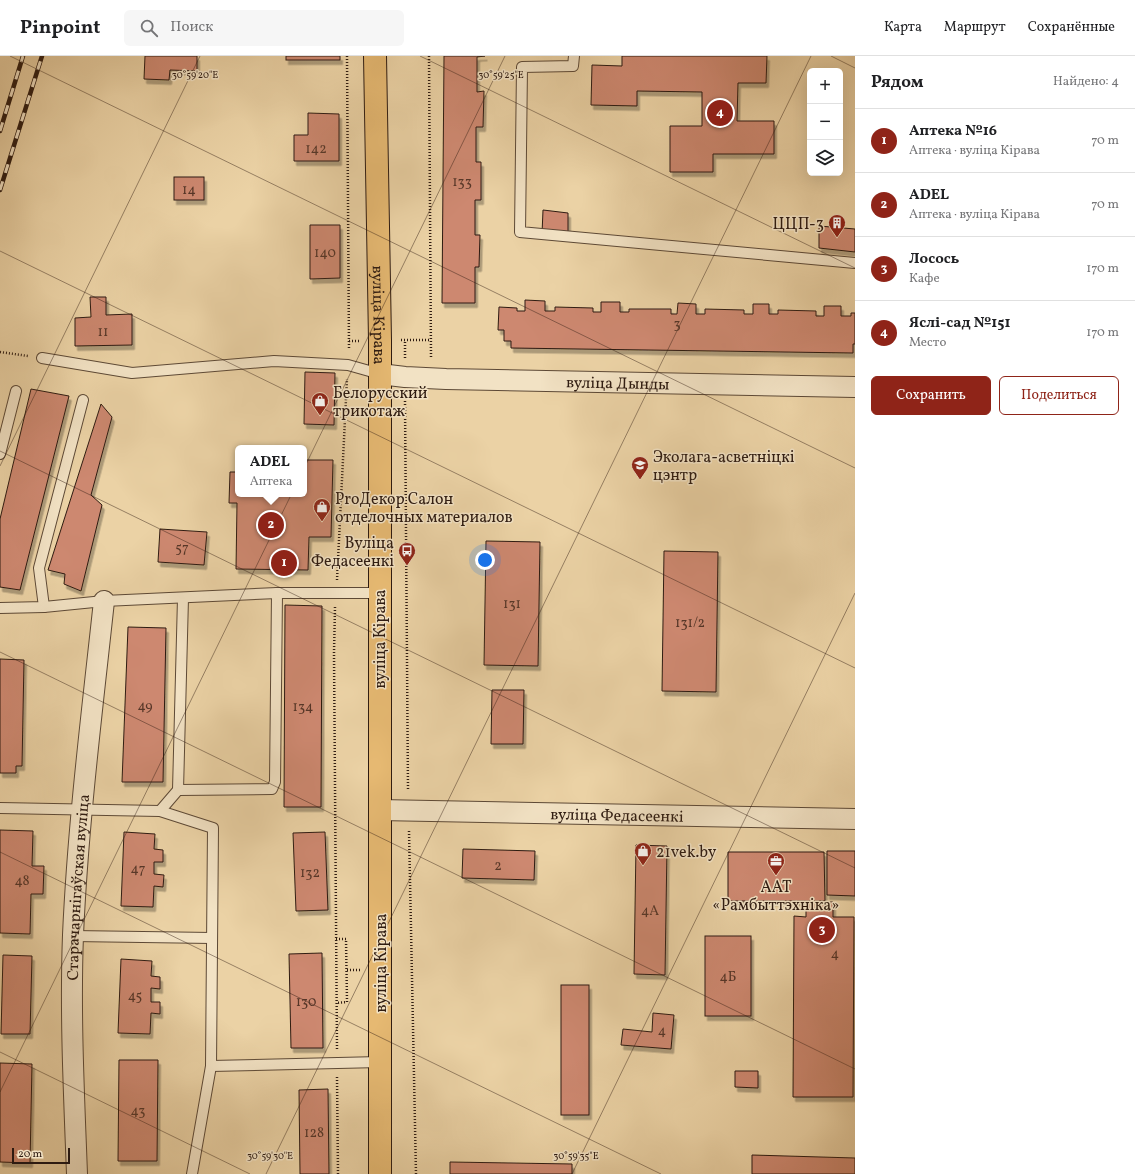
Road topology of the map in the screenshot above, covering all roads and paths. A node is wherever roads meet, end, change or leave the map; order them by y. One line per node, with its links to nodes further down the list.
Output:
1 (347, 56): 9 (path)
2 (375, 56): 16 (main road, вуліца Кірава)
3 (429, 56): 8 (path)
4 (574, 56): 5 (lane)
5 (855, 263)
6 (398, 340): 7 (path)
7 (405, 340): 8 (path); 13 (path)
8 (430, 340): 14 (path)
9 (349, 341): 10 (path); 15 (path)
10 (359, 341)
11 (0, 352): 12 (path)
12 (42, 358): 15 (lane)
13 (405, 362)
14 (431, 363)
15 (348, 365): 16 (lane); 22 (path)
16 (380, 374): 17 (street, вуліца Дынды); 24 (main road, вуліца Кірава)
17 (855, 387)
18 (16, 391): 21 (lane)
19 (83, 400): 28 (lane)
20 (406, 401): 30 (path)
21 (0, 454)
22 (336, 592): 23 (lane); 24 (lane); 39 (path)
23 (277, 593): 25 (lane); 29 (lane)
24 (379, 593): 33 (main road, вуліца Кірава)
25 (183, 598): 26 (lane); 29 (lane)
26 (104, 601): 28 (lane); 32 (street, Старачарнігаўская вуліца)
27 (0, 608): 28 (lane)
28 (44, 608)
29 (178, 790): 34 (lane)
30 (408, 791)
31 (0, 808): 32 (lane)
32 (81, 810): 34 (lane); 37 (street, Старачарнігаўская вуліца)
33 (379, 810): 35 (street, вуліца Федасеенкі); 41 (main road, вуліца Кірава)
34 (160, 811): 38 (lane)
35 (855, 819)
36 (409, 830): 48 (path)
37 (73, 936): 38 (lane); 44 (street, Старачарнігаўская вуліца)
38 (212, 938): 43 (lane)
39 (336, 939): 40 (path); 40 (path)
40 (336, 1003): 42 (path)
41 (380, 1062): 42 (lane); 47 (main road, вуліца Кірава)
42 (337, 1063): 43 (lane); 46 (path)
43 (211, 1066): 45 (lane)
44 (77, 1174)
45 (192, 1174)
46 (338, 1174)
47 (380, 1174)
48 (416, 1174)

